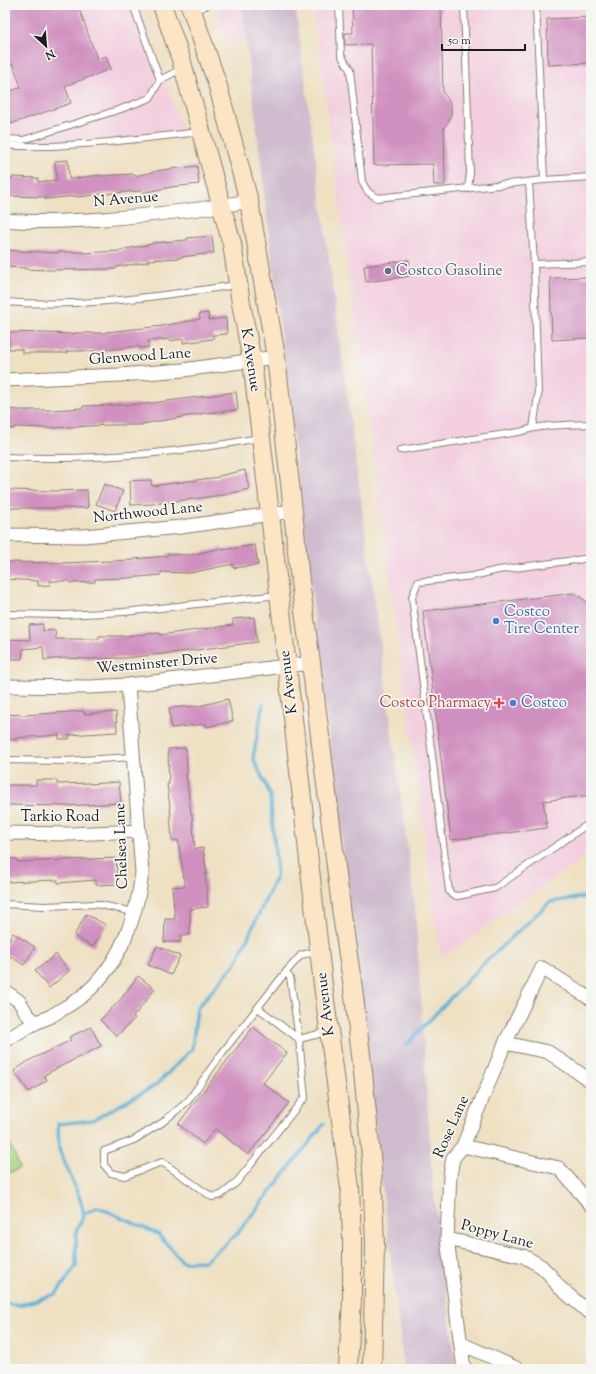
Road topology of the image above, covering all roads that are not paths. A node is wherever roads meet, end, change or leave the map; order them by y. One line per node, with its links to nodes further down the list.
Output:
1 (132, 5): 8 (lane)
2 (162, 5): 7 (main road, K Avenue)
3 (339, 5): 15 (lane)
4 (464, 5): 15 (lane)
5 (536, 5): 13 (lane)
6 (196, 7): 16 (main road, K Avenue)
7 (184, 68): 8 (lane); 9 (main road, K Avenue)
8 (160, 80): 10 (lane)
9 (201, 131): 11 (lane); 17 (main road, K Avenue)
10 (5, 139)
11 (5, 145)
12 (591, 177): 13 (lane)
13 (544, 180): 14 (lane)
14 (529, 182): 15 (lane); 20 (lane)
15 (468, 189)
16 (249, 201): 17 (street, N Avenue); 23 (main road, K Avenue)
17 (221, 206): 18 (street, N Avenue); 21 (main road, K Avenue)
18 (5, 220)
19 (591, 262): 20 (lane)
20 (534, 264): 27 (lane)
21 (238, 285): 22 (lane); 24 (main road, K Avenue)
22 (5, 302)
23 (276, 357): 24 (street, Glenwood Lane); 31 (main road, K Avenue)
24 (252, 361): 25 (street, Glenwood Lane); 28 (main road, K Avenue)
25 (5, 380)
26 (591, 424): 27 (lane)
27 (532, 428): 29 (lane)
28 (261, 438): 30 (lane); 32 (main road, K Avenue)
29 (400, 450)
30 (5, 457)
31 (294, 512): 32 (street, Northwood Lane); 37 (main road, K Avenue)
32 (270, 514): 33 (street, Northwood Lane); 35 (main road, K Avenue)
33 (5, 535)
34 (591, 558): 43 (lane)
35 (279, 595): 36 (lane); 38 (main road, K Avenue)
36 (5, 614)
37 (311, 663): 38 (street, Westminster Drive); 54 (main road, K Avenue)
38 (287, 667): 39 (street, Westminster Drive); 48 (main road, K Avenue)
39 (128, 685): 40 (street, Westminster Drive); 41 (street, Chelsea Lane)
40 (5, 686)
41 (134, 757): 42 (lane); 44 (street, Chelsea Lane)
42 (5, 760)
43 (591, 822)
44 (140, 831): 45 (street, Tarkio Road); 47 (street, Chelsea Lane)
45 (5, 833)
46 (5, 904): 47 (lane)
47 (134, 912): 53 (street, Chelsea Lane)
48 (320, 951): 49 (lane); 55 (main road, K Avenue)
49 (285, 973): 52 (lane); 56 (lane)
50 (5, 991): 53 (street)
51 (591, 999): 58 (street, Rose Lane)
52 (258, 1008): 56 (lane); 56 (lane)
53 (36, 1023): 57 (street, Chelsea Lane)
54 (357, 1029): 55 (main road); 66 (main road, K Avenue)
55 (329, 1032): 56 (lane); 65 (main road, K Avenue)
56 (299, 1039)
57 (5, 1041)
58 (505, 1043): 59 (street); 60 (street, Rose Lane)
59 (591, 1081)
60 (463, 1146): 61 (street); 62 (street, Rose Lane)
61 (591, 1206)
62 (447, 1238): 63 (street, Poppy Lane); 64 (street, Rose Lane)
63 (591, 1312)
64 (462, 1344): 67 (street, Rose Lane); 68 (street)
65 (348, 1369)
66 (372, 1369)
67 (464, 1369)
68 (518, 1369)

